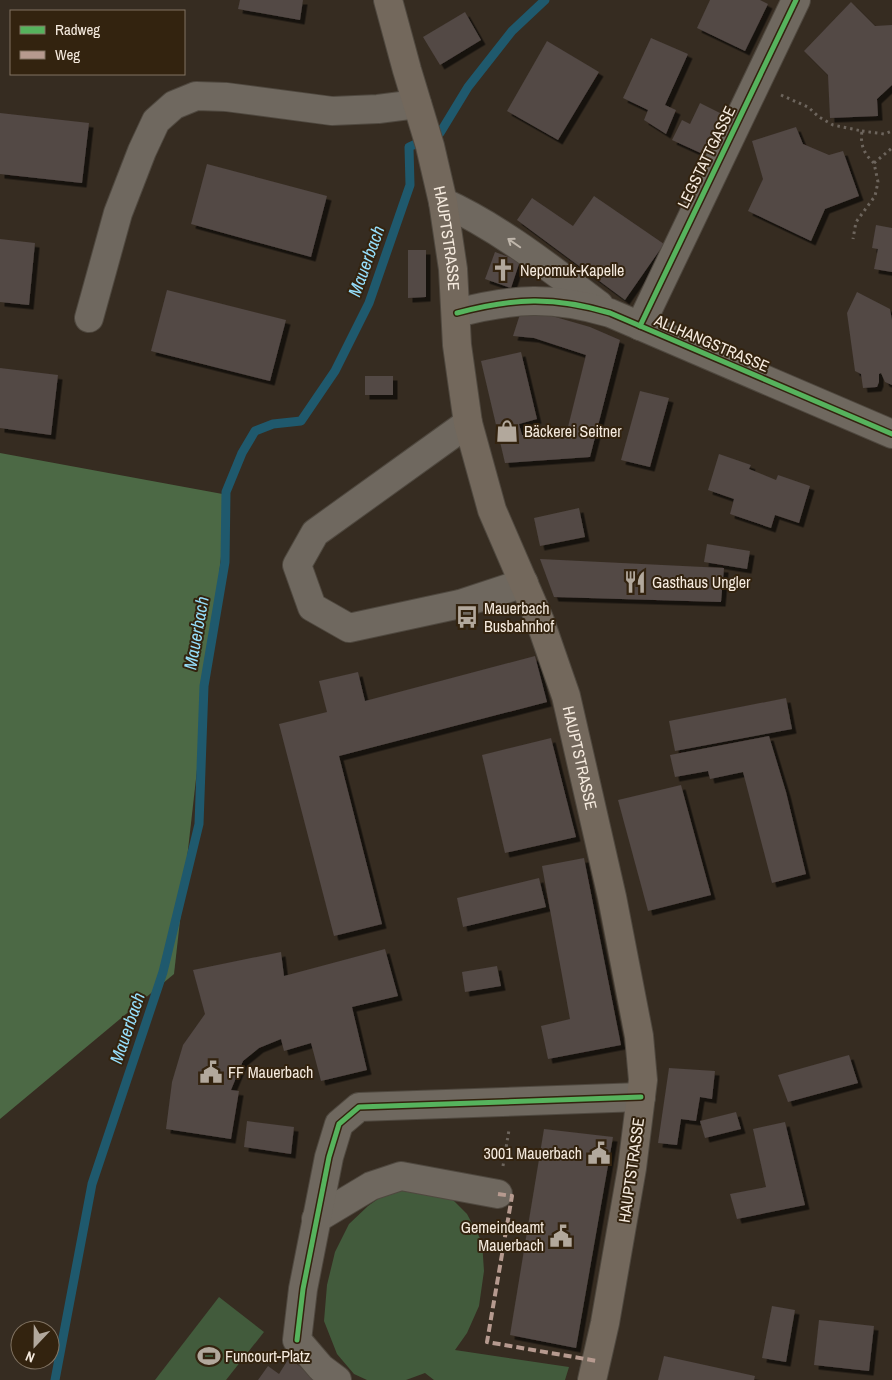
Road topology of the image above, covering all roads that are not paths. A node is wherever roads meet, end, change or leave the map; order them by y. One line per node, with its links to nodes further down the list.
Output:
1 (388, 0): 3 (main road)
2 (796, 0): 8 (street, LEGSTATTGASSE)
3 (417, 104): 4 (main road, HAUPTSTRASSE); 7 (street)
4 (444, 202): 5 (main road, HAUPTSTRASSE); 6 (street, ALLHANGSTRASSE, one-way to 4)
5 (457, 313): 6 (street, ALLHANGSTRASSE); 9 (main road, HAUPTSTRASSE)
6 (610, 313): 8 (street, ALLHANGSTRASSE)
7 (89, 318)
8 (640, 326): 10 (street, ALLHANGSTRASSE)
9 (468, 423): 11 (main road, HAUPTSTRASSE); 11 (street)
10 (892, 434)
11 (524, 583): 12 (main road, HAUPTSTRASSE)
12 (641, 1096): 14 (street); 16 (main road, HAUPTSTRASSE)
13 (498, 1194): 14 (street)
14 (316, 1219): 15 (street)
15 (337, 1380)
16 (592, 1380)

